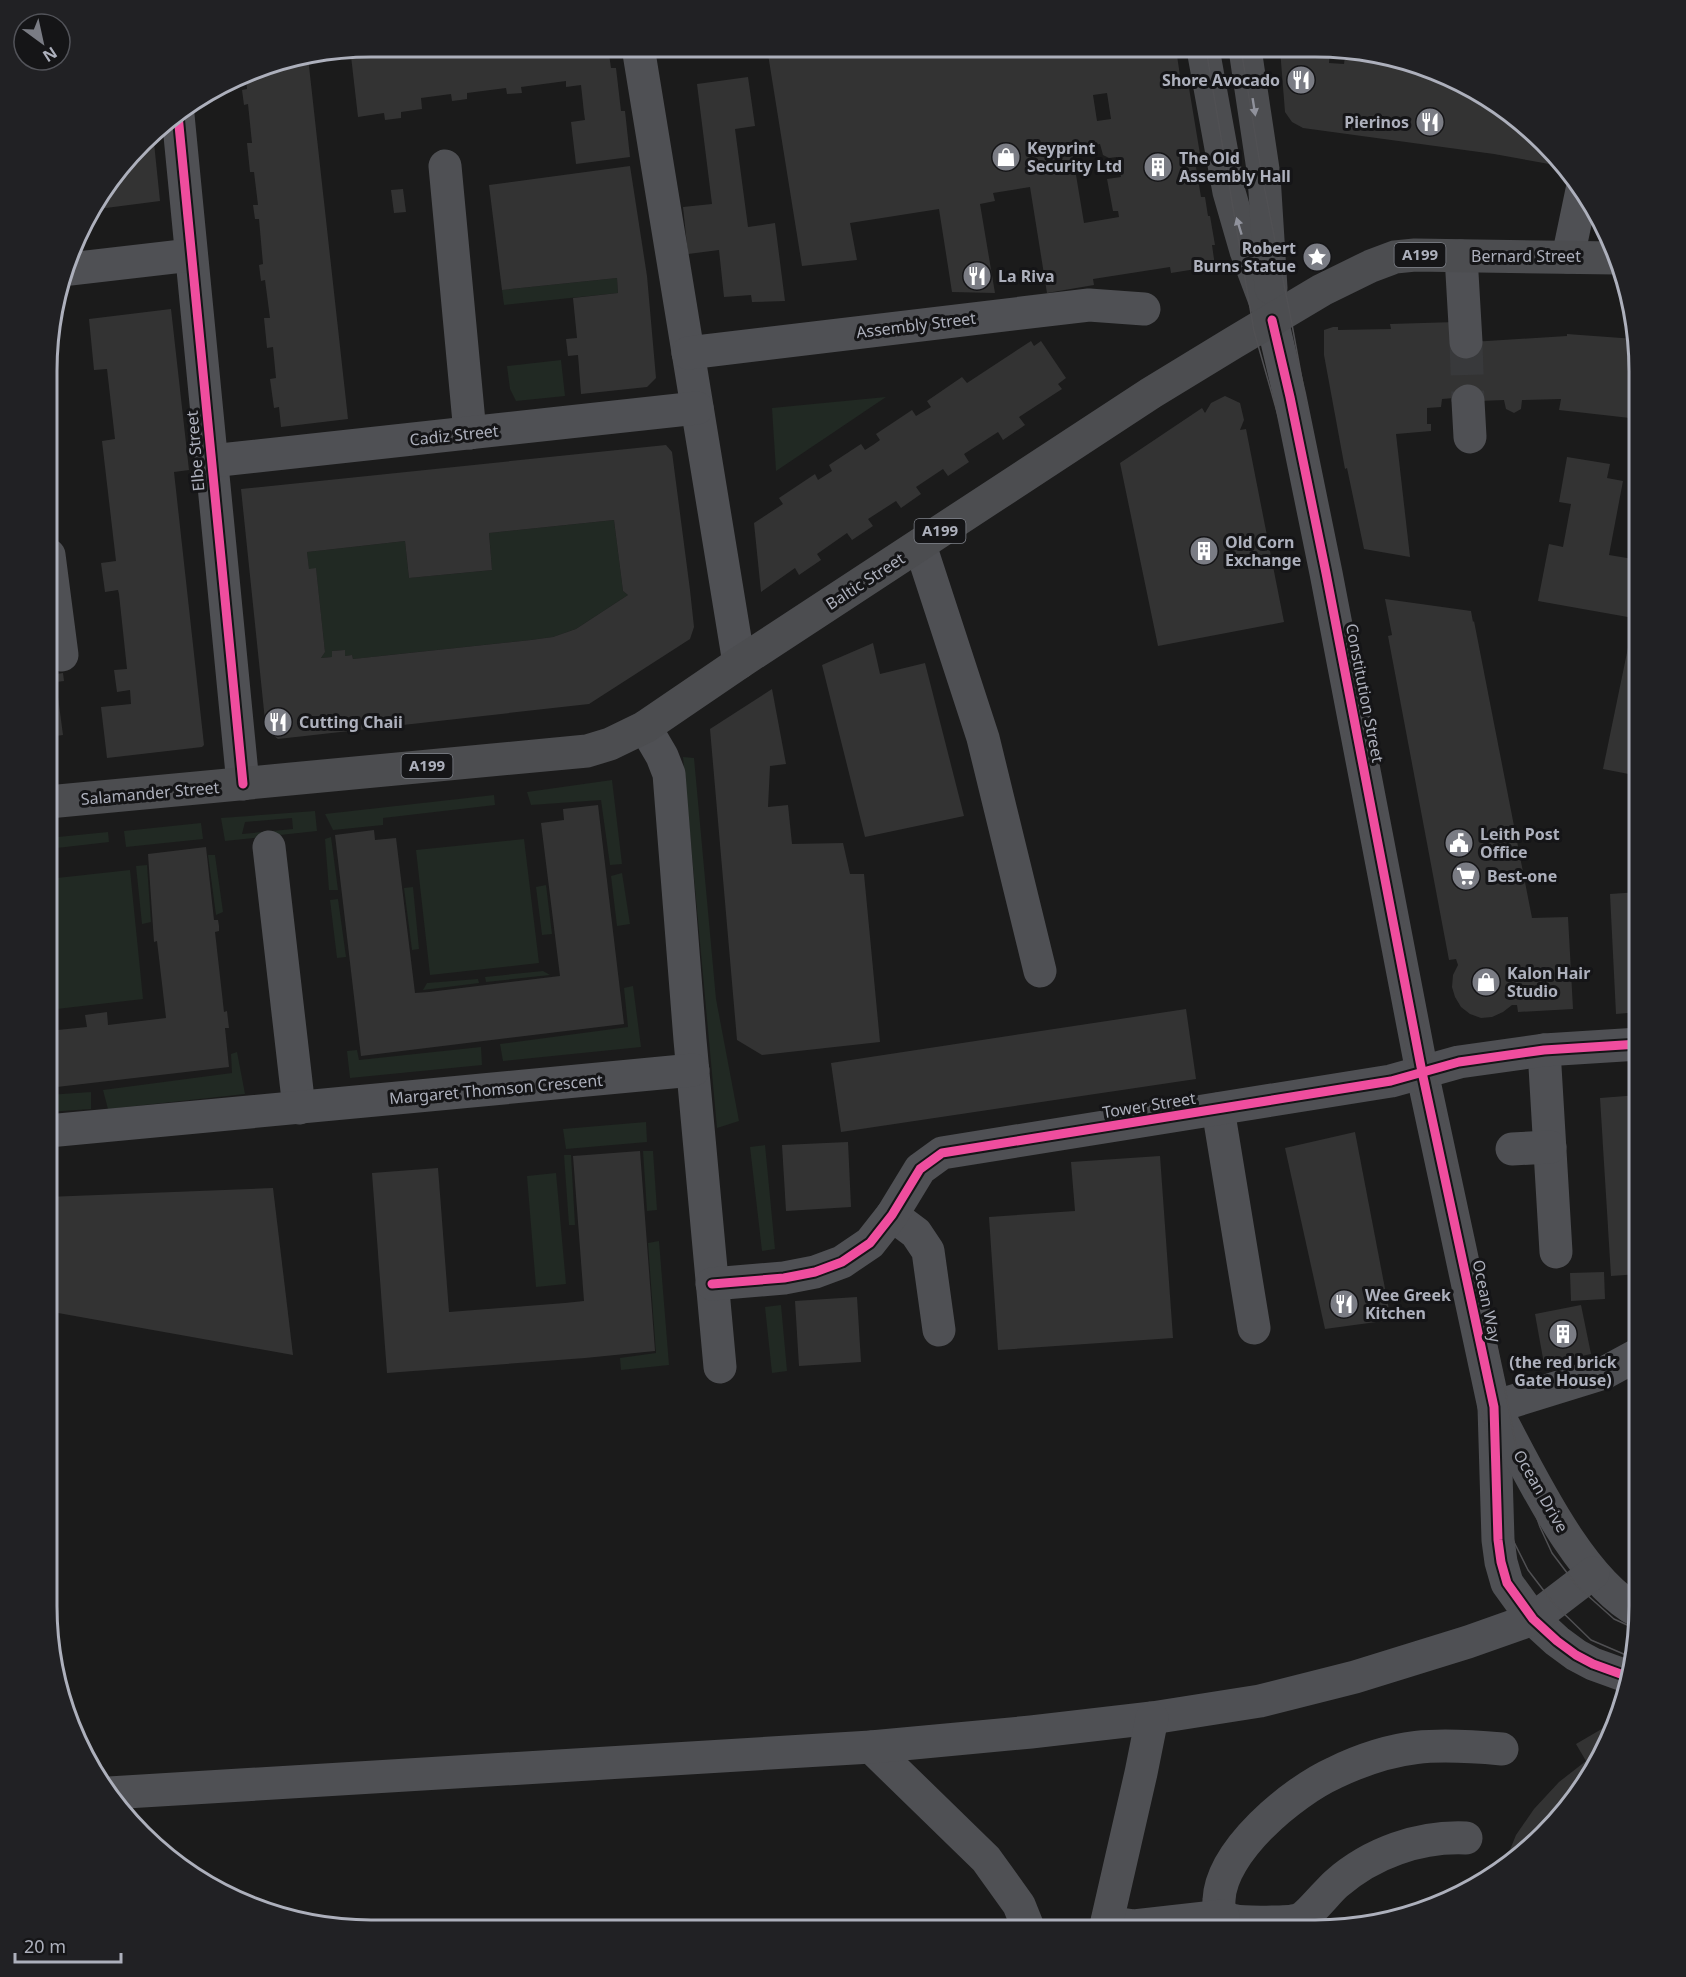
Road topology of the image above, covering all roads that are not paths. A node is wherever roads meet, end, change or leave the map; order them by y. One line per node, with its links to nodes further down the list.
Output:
1 (641, 57): 15 (street)
2 (1204, 57): 13 (main road, Constitution Street, one-way to 2)
3 (1246, 57): 13 (main road, Constitution Street, one-way to 13)
4 (179, 123): 7 (street, Elbe Street)
5 (445, 166): 18 (street)
6 (1579, 202): 9 (street)
7 (191, 255): 11 (street); 20 (street, Elbe Street)
8 (1461, 256): 9 (main road, Bernard Street / A199); 13 (main road, Bernard Street / A199); 14 (street)
9 (1568, 256): 10 (main road, Bernard Street / A199)
10 (1607, 258)
11 (75, 268)
12 (1144, 309): 15 (street, Assembly Street)
13 (1272, 320): 21 (main road, Baltic Street / A199); 34 (street, Constitution Street)
14 (1466, 342)
15 (688, 352): 17 (street)
16 (1468, 401): 19 (street)
17 (697, 408): 18 (street, Cadiz Street); 24 (street)
18 (470, 433): 20 (street, Cadiz Street)
19 (1470, 437)
20 (212, 461): 27 (street, Elbe Street)
21 (920, 545): 24 (main road, Baltic Street / A199); 30 (street)
22 (57, 617): 23 (street)
23 (62, 655)
24 (739, 663): 25 (main road, Baltic Street / A199)
25 (645, 727): 26 (main road, Baltic Street / A199); 33 (street)
26 (610, 744): 27 (main road, Salamander Street / A199)
27 (243, 784): 28 (main road, Salamander Street / A199)
28 (57, 801)
29 (269, 847): 35 (street)
30 (1040, 971)
31 (1629, 1045): 32 (street, Tower Street)
32 (1544, 1050): 34 (street, Tower Street); 38 (street)
33 (693, 1070): 35 (street, Margaret Thomson Crescent); 42 (street)
34 (1422, 1072): 36 (street, Tower Street); 47 (street, Ocean Way)
35 (299, 1108): 37 (street, Margaret Thomson Crescent)
36 (1218, 1109): 40 (street, Tower Street); 43 (street)
37 (57, 1130)
38 (1550, 1147): 39 (street); 41 (street)
39 (1512, 1149)
40 (892, 1215): 42 (street, Tower Street); 44 (street)
41 (1556, 1252)
42 (712, 1284): 46 (street)
43 (1254, 1328)
44 (939, 1330)
45 (1629, 1359): 47 (street)
46 (720, 1367)
47 (1494, 1407): 48 (street, Ocean Drive); 50 (street, Ocean Way)
48 (1593, 1573): 49 (street, Ocean Drive); 50 (street)
49 (1629, 1607)
50 (1533, 1619): 51 (street); 52 (street)
51 (1621, 1674)
52 (1152, 1718): 53 (street); 59 (street)
53 (871, 1747): 55 (street); 58 (street)
54 (1502, 1749): 57 (street)
55 (119, 1792)
56 (1466, 1838): 62 (street)
57 (1223, 1916): 60 (street); 61 (street)
58 (1025, 1920)
59 (1107, 1920)
60 (1187, 1920)
61 (1231, 1920)
62 (1293, 1920)

